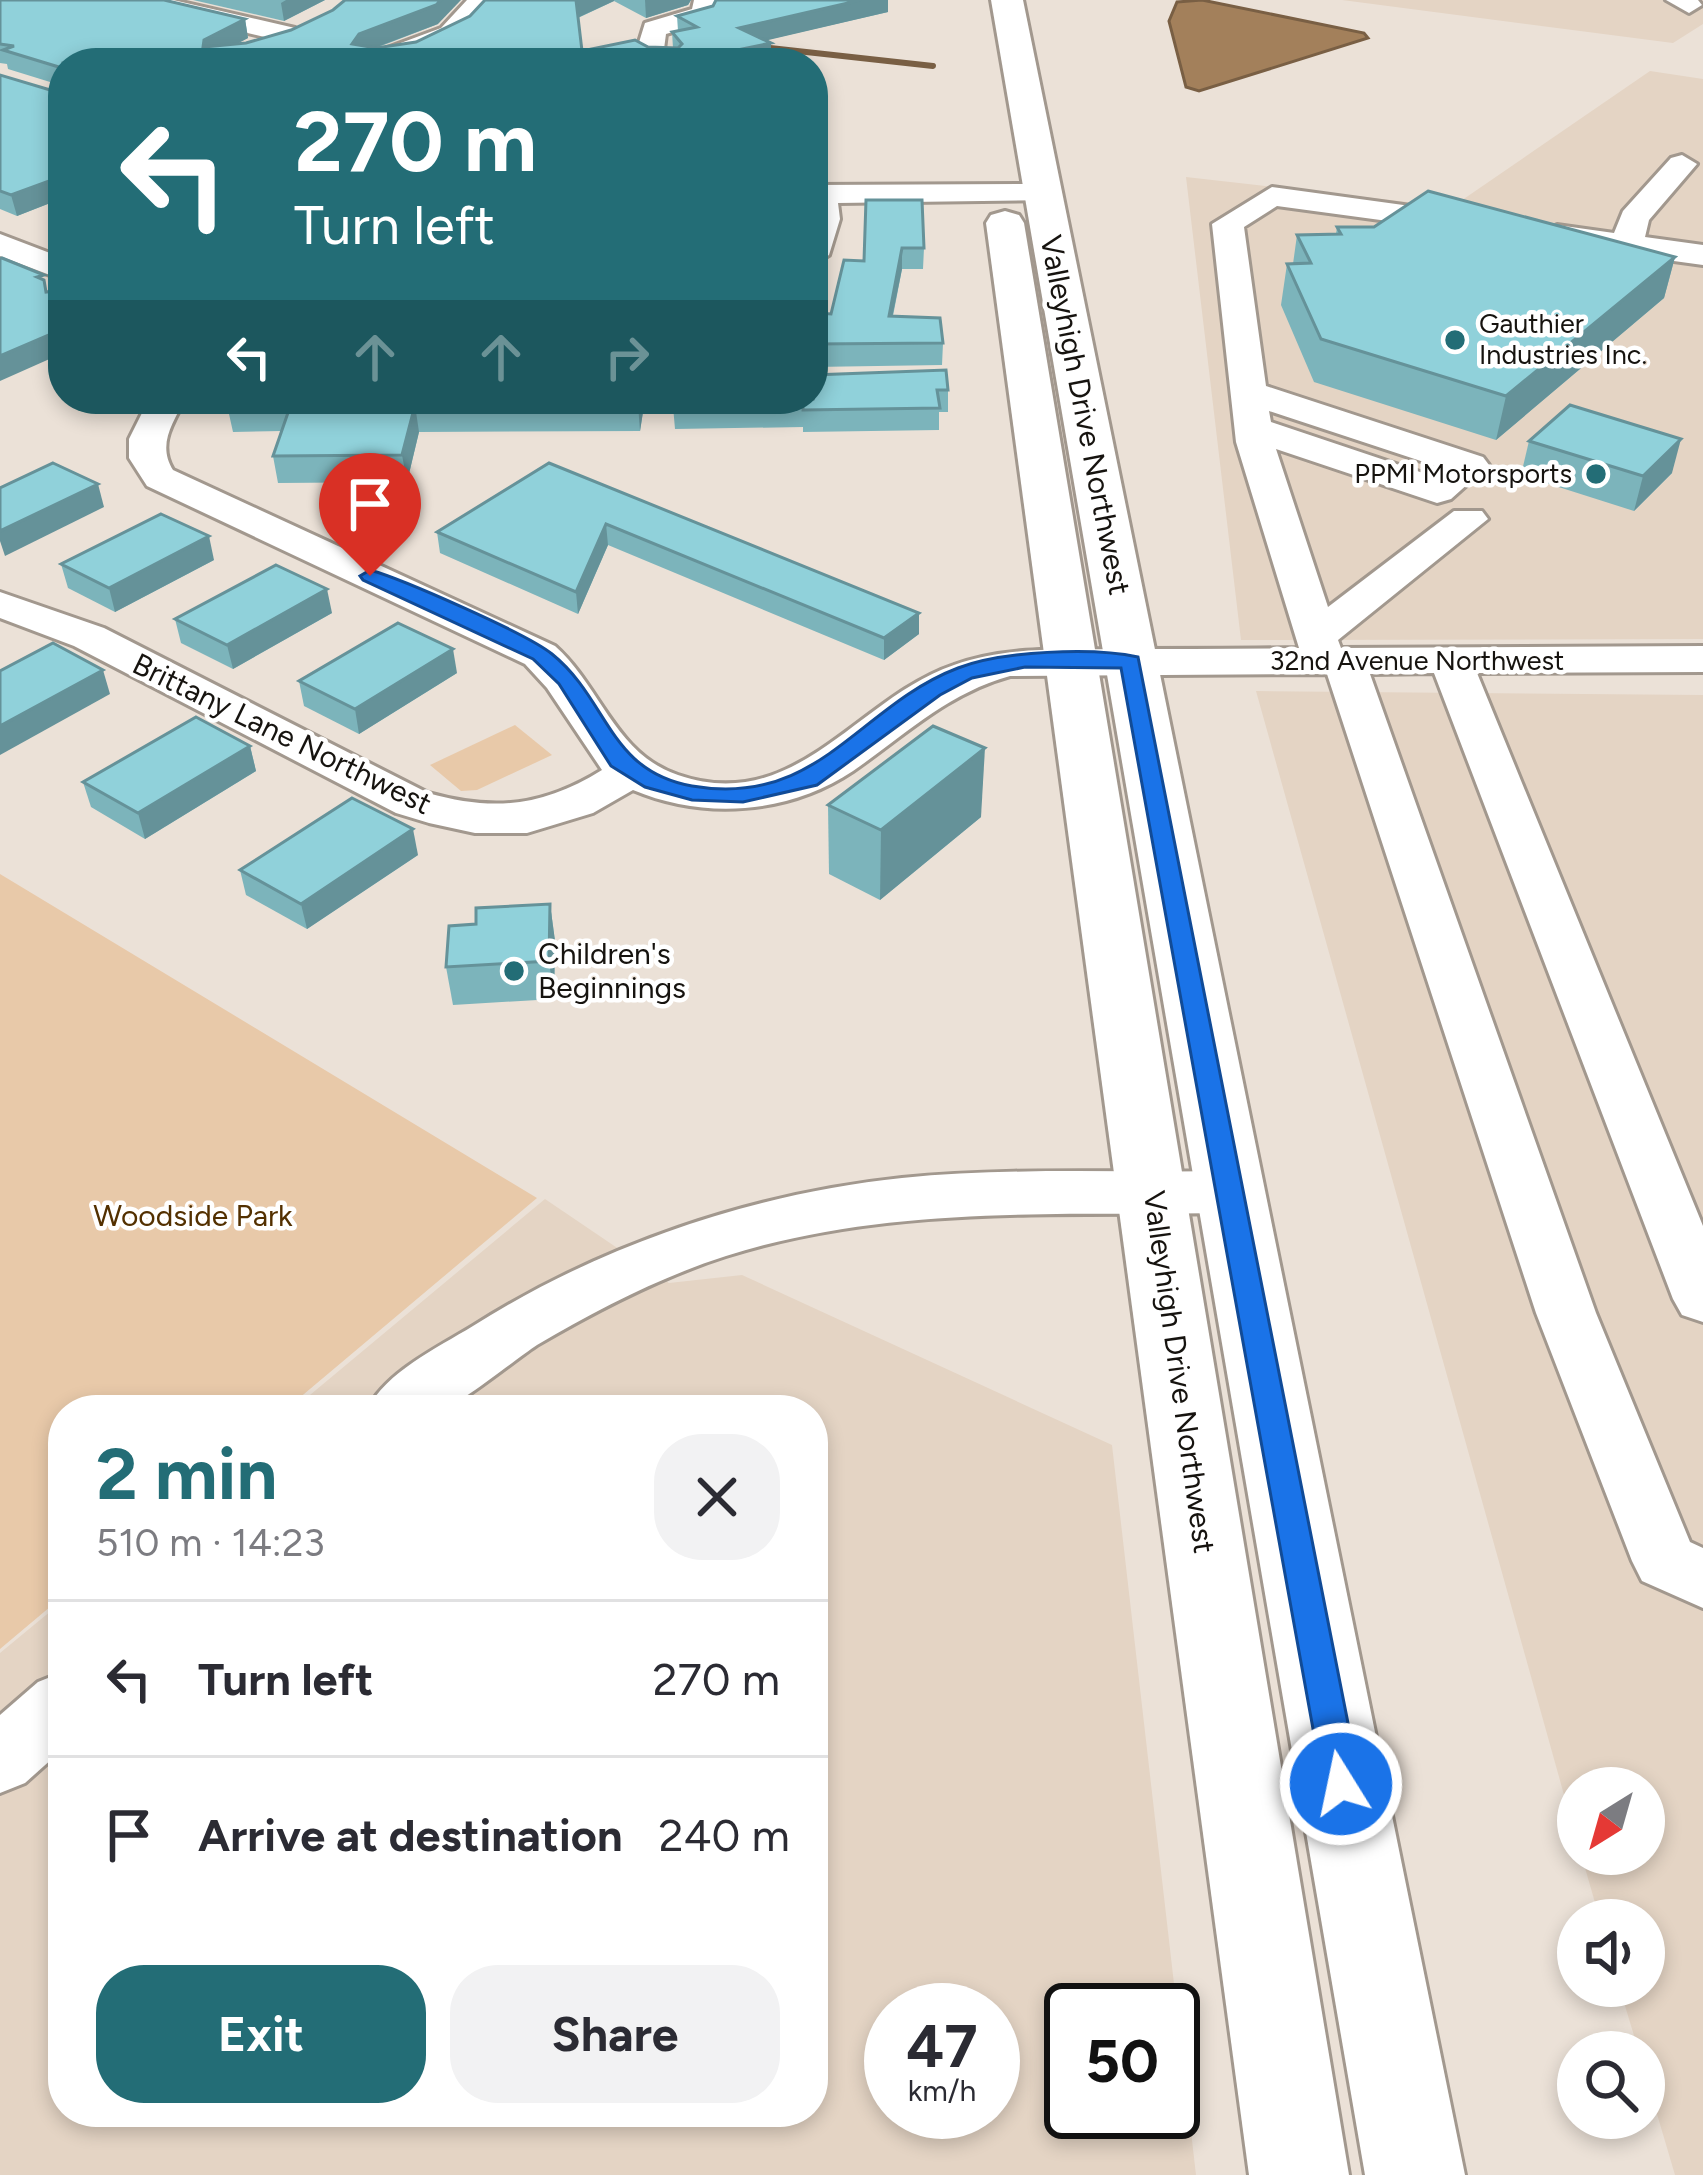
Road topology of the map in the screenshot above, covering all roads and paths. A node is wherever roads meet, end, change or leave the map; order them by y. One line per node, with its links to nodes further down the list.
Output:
1 (139, 0): 6 (street)
2 (480, 0): 8 (street)
3 (707, 0): 9 (street)
4 (1007, 0): 14 (main road, Valleyhigh Drive Northwest)
5 (317, 22): 6 (street)
6 (268, 43): 7 (street)
7 (284, 48)
8 (410, 48)
9 (651, 48)
10 (994, 150): 13 (main road, Valleyhigh Drive Northwest)
11 (1696, 160): 18 (street)
12 (828, 194): 13 (street)
13 (1001, 194): 14 (street); 27 (main road, Valleyhigh Drive Northwest)
14 (1042, 194): 27 (main road, Valleyhigh Drive Northwest)
15 (1402, 214): 17 (street); 18 (street); 22 (street)
16 (48, 233): 19 (street)
17 (1356, 244)
18 (1627, 244): 20 (street)
19 (3, 248): 21 (street)
20 (1703, 255)
21 (48, 264)
22 (1251, 410): 22 (street); 28 (street)
23 (161, 414): 31 (street)
24 (1468, 518): 28 (street)
25 (0, 604): 31 (street, Brittany Lane Northwest)
26 (1694, 659): 29 (street, 32nd Avenue Northwest); 30 (street)
27 (1100, 662): 28 (street, 32nd Avenue Northwest); 31 (street, 32nd Avenue Northwest); 32 (main road, Valleyhigh Drive Northwest)
28 (1337, 667): 29 (street, 32nd Avenue Northwest); 35 (street)
29 (1460, 684): 33 (street)
30 (1703, 700)
31 (632, 771)
32 (1192, 1193): 34 (street); 38 (main road, Valleyhigh Drive Northwest); 39 (main road, Valleyhigh Drive Northwest)
33 (1703, 1300)
34 (419, 1395)
35 (1703, 1579)
36 (48, 1717): 37 (street)
37 (0, 1760)
38 (1299, 2175)
39 (1415, 2175)

